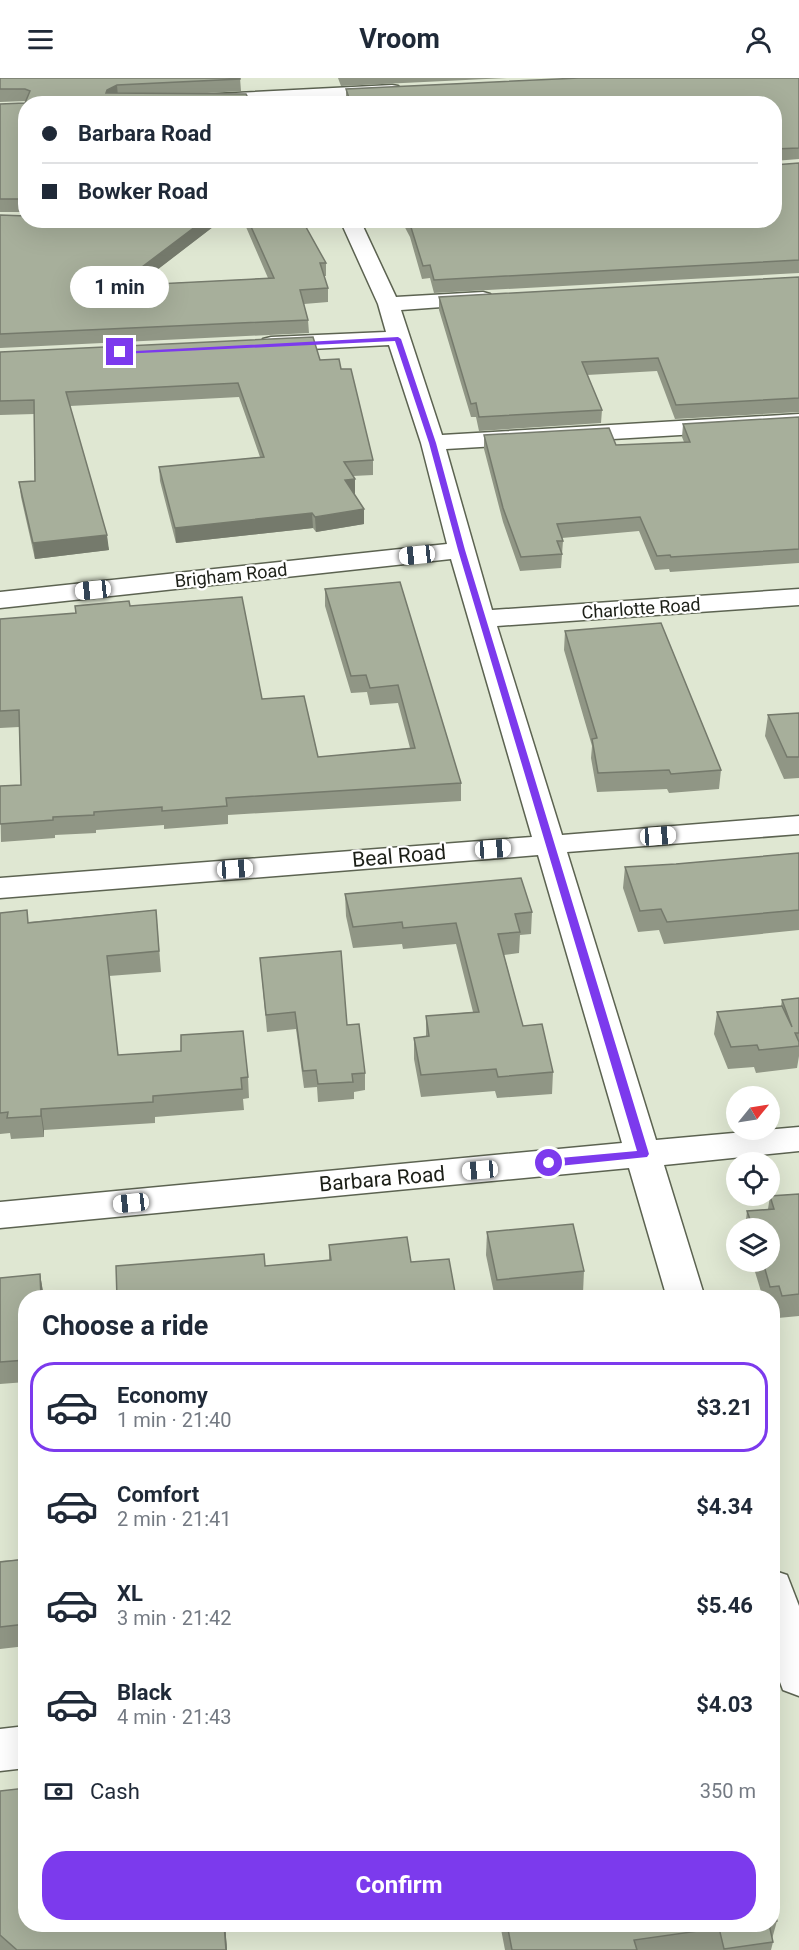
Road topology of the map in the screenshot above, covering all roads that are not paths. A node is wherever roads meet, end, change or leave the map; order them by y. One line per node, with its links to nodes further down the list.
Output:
1 (413, 89): 2 (street)
2 (287, 92): 3 (street)
3 (231, 96)
4 (354, 228): 6 (street)
5 (503, 297): 6 (street)
6 (389, 304): 7 (street)
7 (398, 339): 8 (street); 10 (street)
8 (252, 345)
9 (799, 421): 10 (street)
10 (433, 443): 11 (street)
11 (462, 550): 13 (street, Brigham Road); 14 (street)
12 (799, 597): 14 (street, Charlotte Road)
13 (0, 600)
14 (483, 619): 16 (street)
15 (799, 825): 16 (street, Beal Road)
16 (551, 844): 17 (street, Beal Road); 19 (street)
17 (0, 888)
18 (799, 1139): 19 (street, Barbara Road)
19 (644, 1154): 20 (street, Barbara Road); 21 (street)
20 (0, 1215)
21 (684, 1290)
22 (780, 1618): 23 (street)
23 (791, 1660)
24 (18, 1748): 25 (street)
25 (0, 1750)

